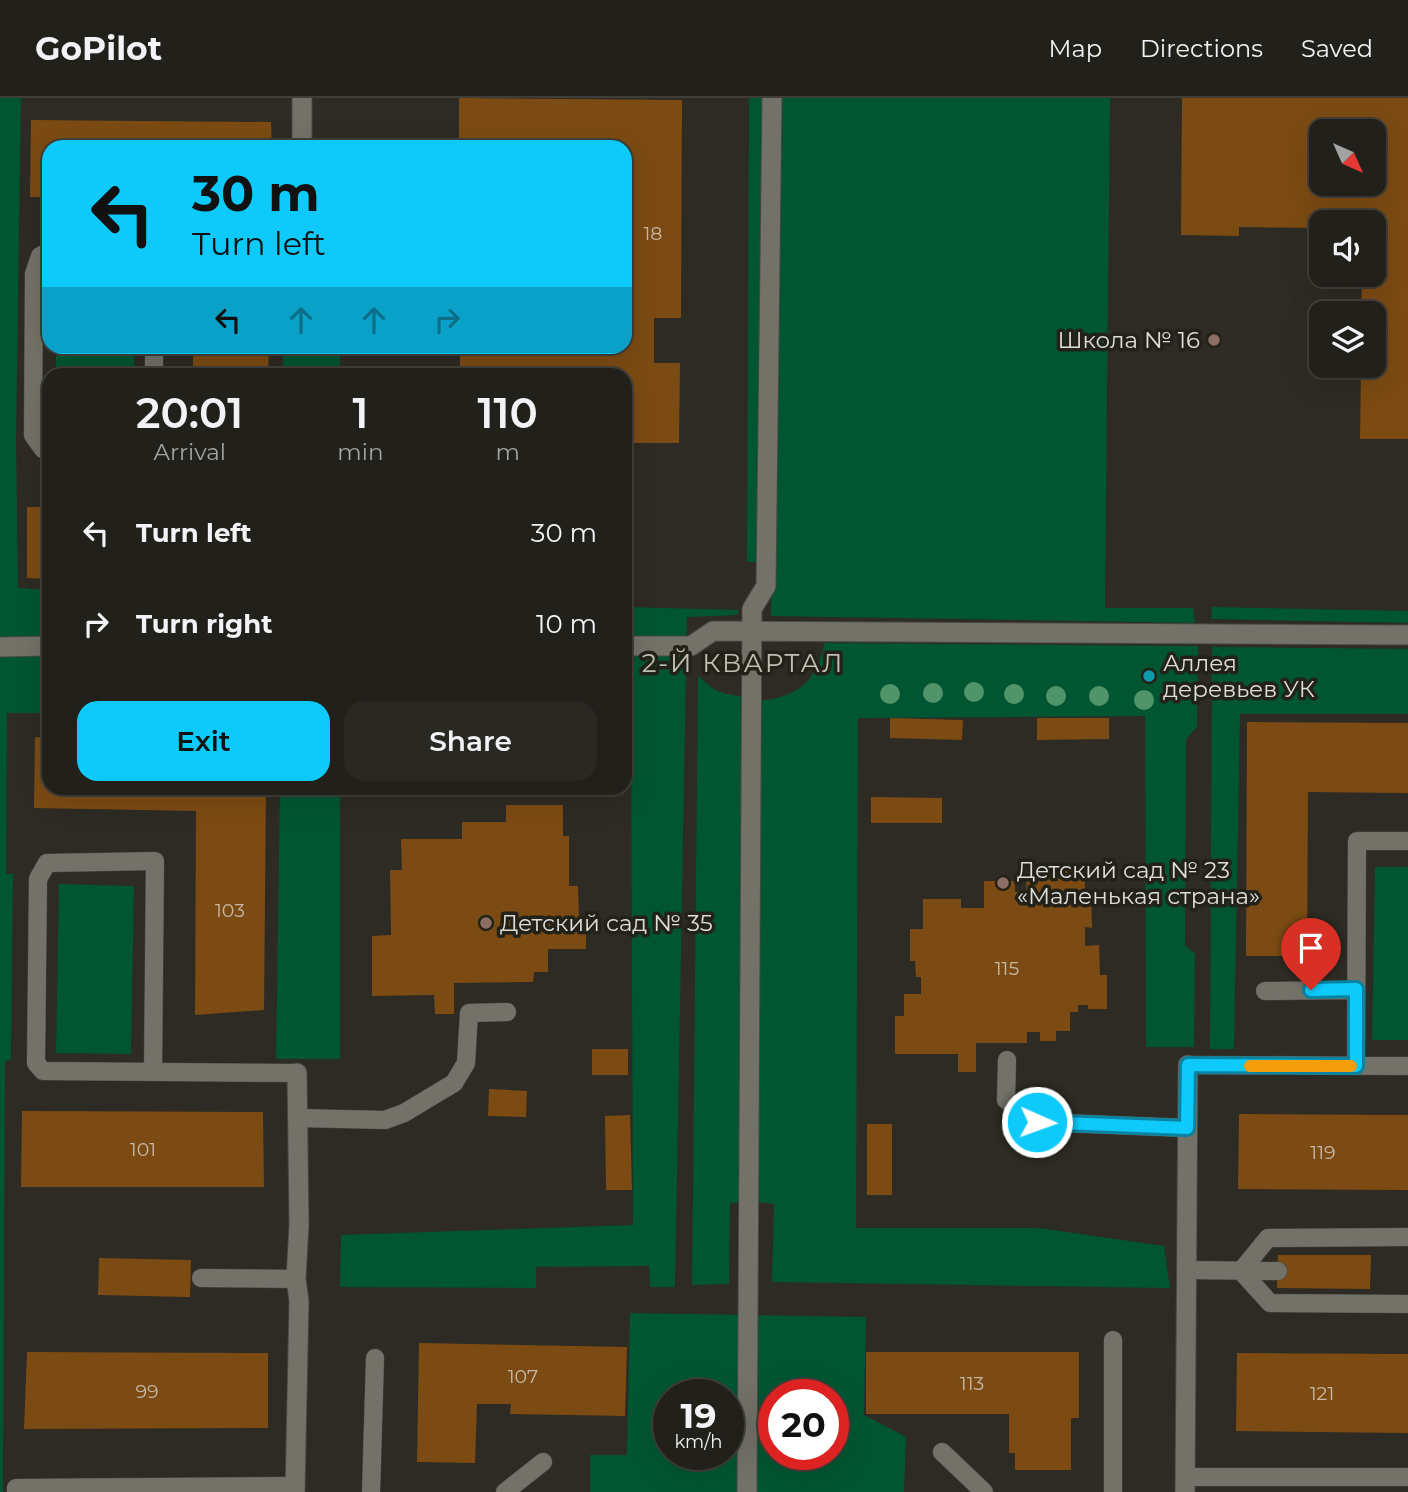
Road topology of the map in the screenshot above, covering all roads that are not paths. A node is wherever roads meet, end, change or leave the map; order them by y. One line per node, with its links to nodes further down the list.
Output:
1 (302, 98): 3 (street)
2 (772, 98): 6 (street)
3 (302, 140)
4 (42, 255): 5 (lane)
5 (42, 448)
6 (753, 631): 7 (street); 9 (street); 41 (street)
7 (1408, 635)
8 (42, 646): 10 (street)
9 (632, 646)
10 (0, 647)
11 (1408, 841): 12 (lane)
12 (1356, 989): 13 (lane); 17 (lane)
13 (1265, 991)
14 (507, 1012): 21 (lane)
15 (1007, 1060): 22 (lane)
16 (1188, 1065): 17 (lane); 22 (street)
17 (1356, 1066): 18 (lane)
18 (1408, 1066)
19 (153, 1072): 19 (lane); 20 (lane)
20 (297, 1073): 21 (street)
21 (297, 1118): 28 (street)
22 (1187, 1128): 24 (street)
23 (1408, 1237): 25 (lane)
24 (1187, 1269): 25 (lane); 35 (street)
25 (1241, 1271): 26 (lane); 29 (lane)
26 (1278, 1271)
27 (201, 1278): 28 (lane)
28 (296, 1279): 36 (street)
29 (1408, 1304)
30 (1113, 1340): 43 (lane)
31 (374, 1358): 39 (lane)
32 (942, 1452): 42 (lane)
33 (543, 1462): 40 (lane)
34 (1408, 1477): 35 (lane)
35 (1185, 1485)
36 (295, 1489): 37 (lane)
37 (127, 1490): 38 (lane)
38 (16, 1492)
39 (371, 1492)
40 (505, 1492)
41 (747, 1492)
42 (984, 1492)
43 (1112, 1492)

